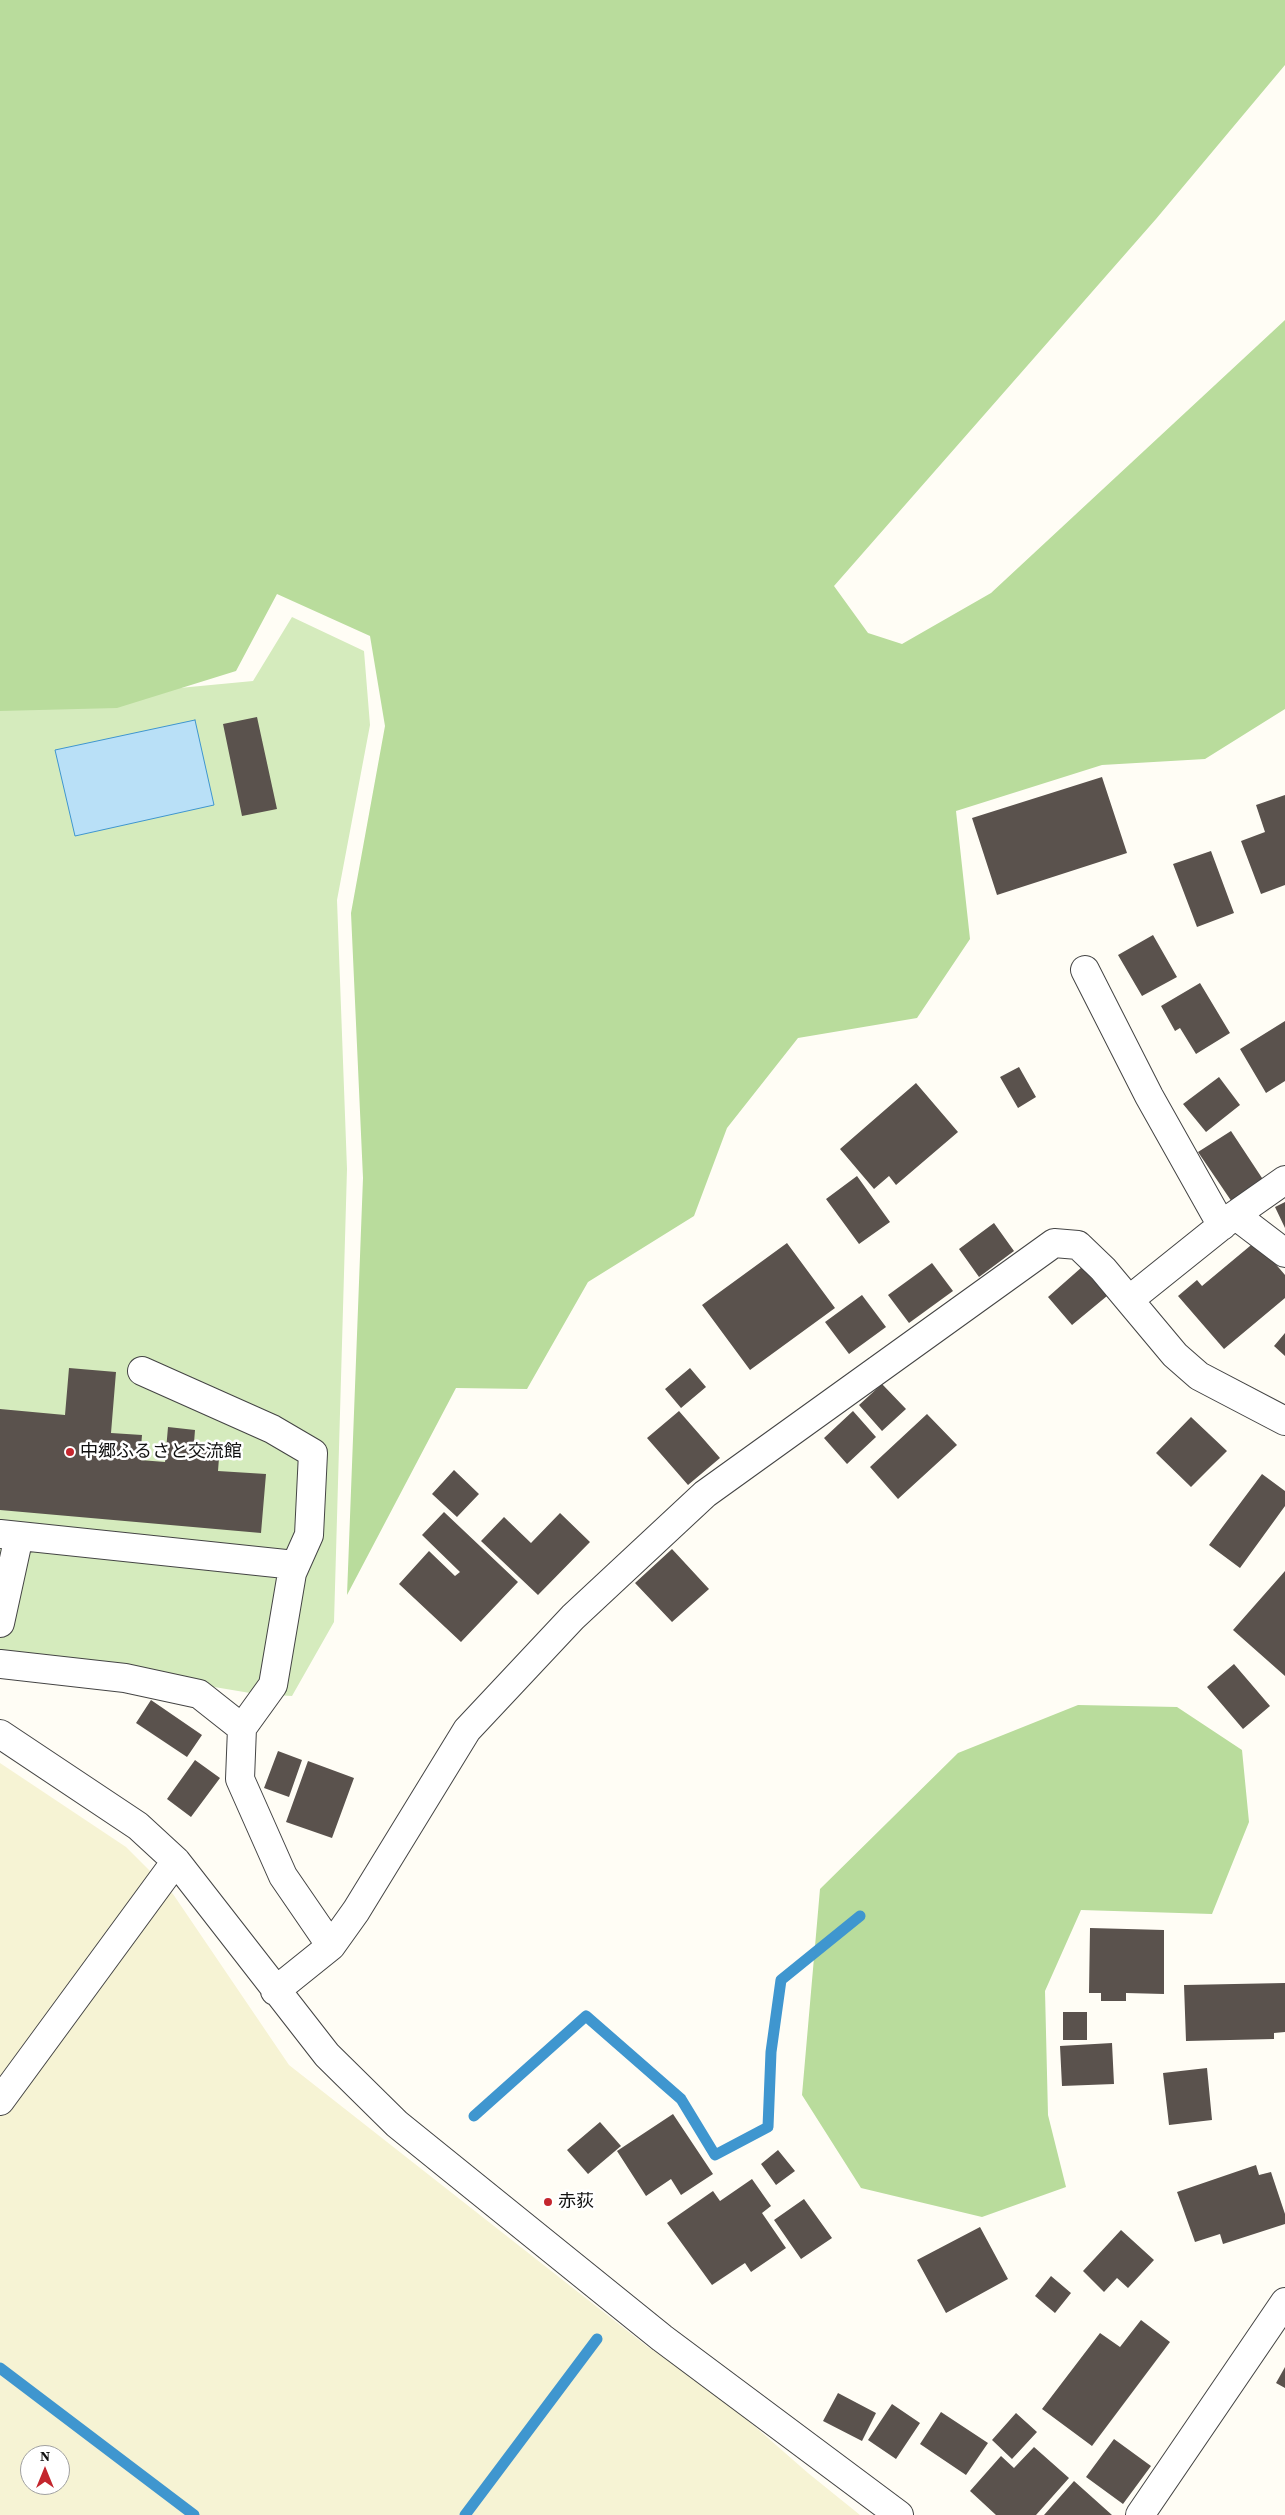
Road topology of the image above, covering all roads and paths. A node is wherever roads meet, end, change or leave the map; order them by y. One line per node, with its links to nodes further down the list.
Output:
1 (1085, 970): 3 (street)
2 (1285, 1180): 3 (street)
3 (1228, 1221): 4 (street); 5 (street)
4 (1285, 1253)
5 (1130, 1300): 7 (street); 15 (street)
6 (142, 1371): 9 (street)
7 (1285, 1421)
8 (9, 1535): 9 (street); 10 (street)
9 (296, 1565): 12 (street)
10 (0, 1623)
11 (0, 1664): 12 (street)
12 (242, 1728): 15 (street)
13 (0, 1734): 14 (street)
14 (176, 1861): 16 (street); 17 (street)
15 (331, 1946): 16 (street)
16 (275, 1990): 19 (street)
17 (0, 2101)
18 (1285, 2302): 20 (street)
19 (898, 2515)
20 (1140, 2515)

